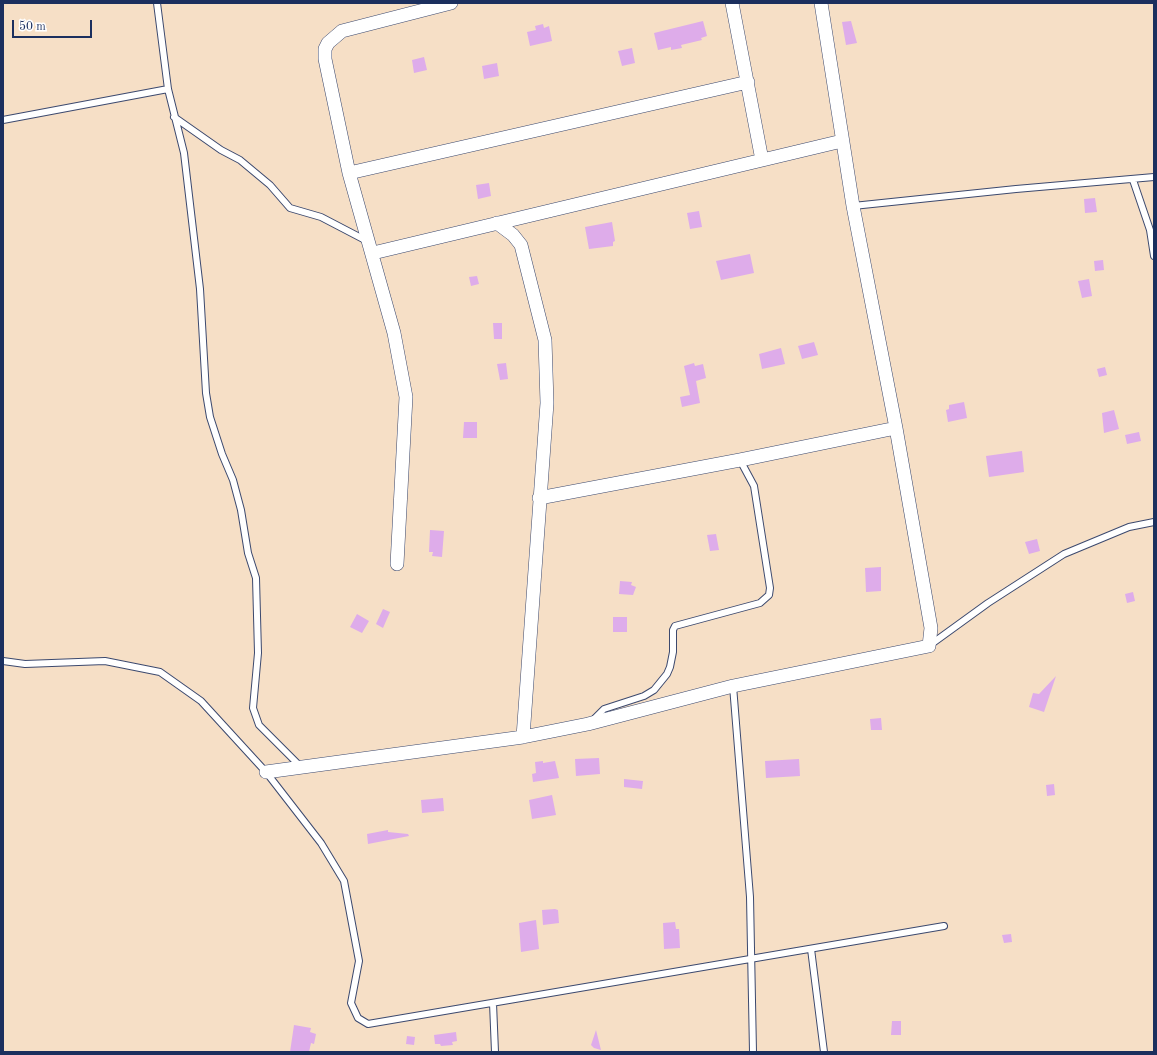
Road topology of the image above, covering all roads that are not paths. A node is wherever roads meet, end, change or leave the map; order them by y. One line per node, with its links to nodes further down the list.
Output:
1 (157, 3): 6 (lane)
2 (451, 3): 11 (street)
3 (732, 3): 5 (street)
4 (821, 3): 9 (street)
5 (748, 82): 10 (street); 11 (street)
6 (168, 88): 7 (lane); 8 (lane)
7 (174, 117): 16 (lane); 28 (lane)
8 (3, 120)
9 (842, 141): 10 (street); 14 (street)
10 (762, 160): 15 (street)
11 (349, 173): 16 (street)
12 (1154, 177): 13 (lane)
13 (1133, 180): 14 (lane); 17 (lane)
14 (853, 206): 18 (street)
15 (497, 223): 16 (street); 20 (street)
16 (370, 247): 22 (street)
17 (1154, 256)
18 (896, 428): 19 (street); 23 (street)
19 (740, 460): 20 (street); 26 (lane)
20 (539, 498): 27 (street)
21 (1154, 522): 23 (lane)
22 (397, 564)
23 (929, 646): 25 (street)
24 (3, 661): 29 (lane)
25 (733, 686): 26 (street); 32 (lane)
26 (588, 724): 27 (street)
27 (524, 737): 28 (street)
28 (300, 767): 29 (street)
29 (266, 772): 33 (lane)
30 (944, 926): 31 (lane)
31 (811, 949): 32 (lane); 36 (lane)
32 (751, 960): 33 (lane); 35 (lane)
33 (493, 1003): 34 (lane)
34 (495, 1052)
35 (753, 1052)
36 (824, 1052)

